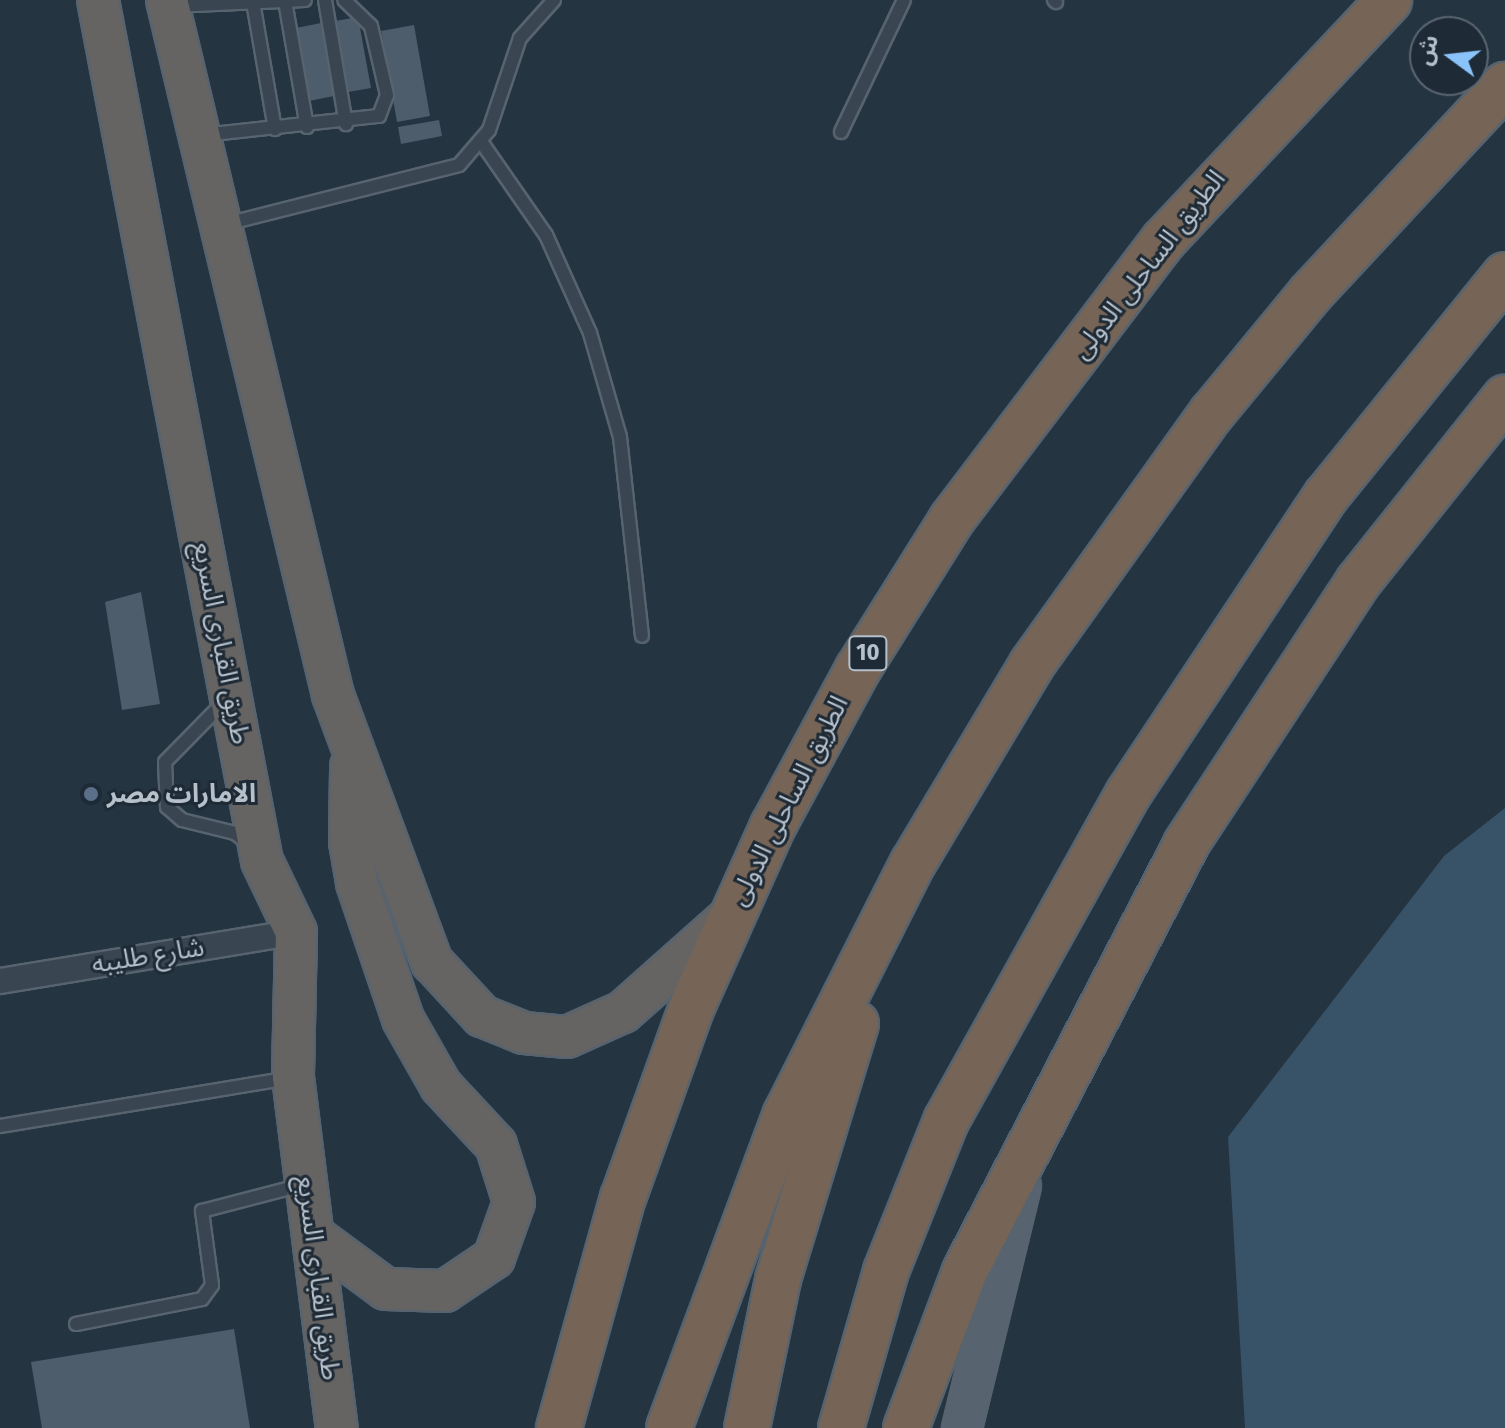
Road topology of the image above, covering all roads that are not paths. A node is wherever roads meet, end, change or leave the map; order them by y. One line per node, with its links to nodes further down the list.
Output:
1 (98, 0): 22 (highway, طريق القبارى السريع)
2 (305, 0): 8 (lane)
3 (325, 0): 12 (lane)
4 (344, 0): 12 (lane)
5 (554, 0): 17 (lane)
6 (904, 0): 15 (lane)
7 (1389, 0): 26 (highway, الطريق الساحلى الدولى / 10)
8 (285, 1): 9 (lane); 13 (lane)
9 (253, 2): 10 (lane); 14 (lane)
10 (167, 3): 16 (highway)
11 (1505, 85): 25 (highway)
12 (346, 124): 13 (lane)
13 (307, 127): 14 (lane)
14 (275, 129): 16 (lane)
15 (841, 132)
16 (196, 135): 18 (highway)
17 (482, 143): 18 (lane); 21 (lane)
18 (215, 227): 23 (highway)
19 (1505, 275): 39 (highway)
20 (1505, 398): 30 (highway)
21 (642, 636)
22 (229, 682): 24 (highway, طريق القبارى السريع); 24 (lane)
23 (352, 760): 26 (highway); 33 (highway)
24 (262, 861): 27 (highway, طريق القبارى السريع)
25 (913, 863): 37 (highway); 38 (highway)
26 (730, 917): 36 (highway, الطريق الساحلى الدولى / 10)
27 (296, 932): 28 (street, شارع طليبه); 29 (highway, طريق القبارى السريع)
28 (0, 981)
29 (293, 1077): 31 (lane); 32 (highway, طريق القبارى السريع)
30 (1040, 1118): 40 (highway); 41 (main road)
31 (0, 1126)
32 (305, 1184): 33 (highway, طريق القبارى السريع); 34 (lane)
33 (314, 1236): 35 (highway, طريق القبارى السريع)
34 (76, 1324)
35 (337, 1428)
36 (559, 1428)
37 (669, 1428)
38 (747, 1428)
39 (841, 1428)
40 (906, 1428)
41 (962, 1428)

